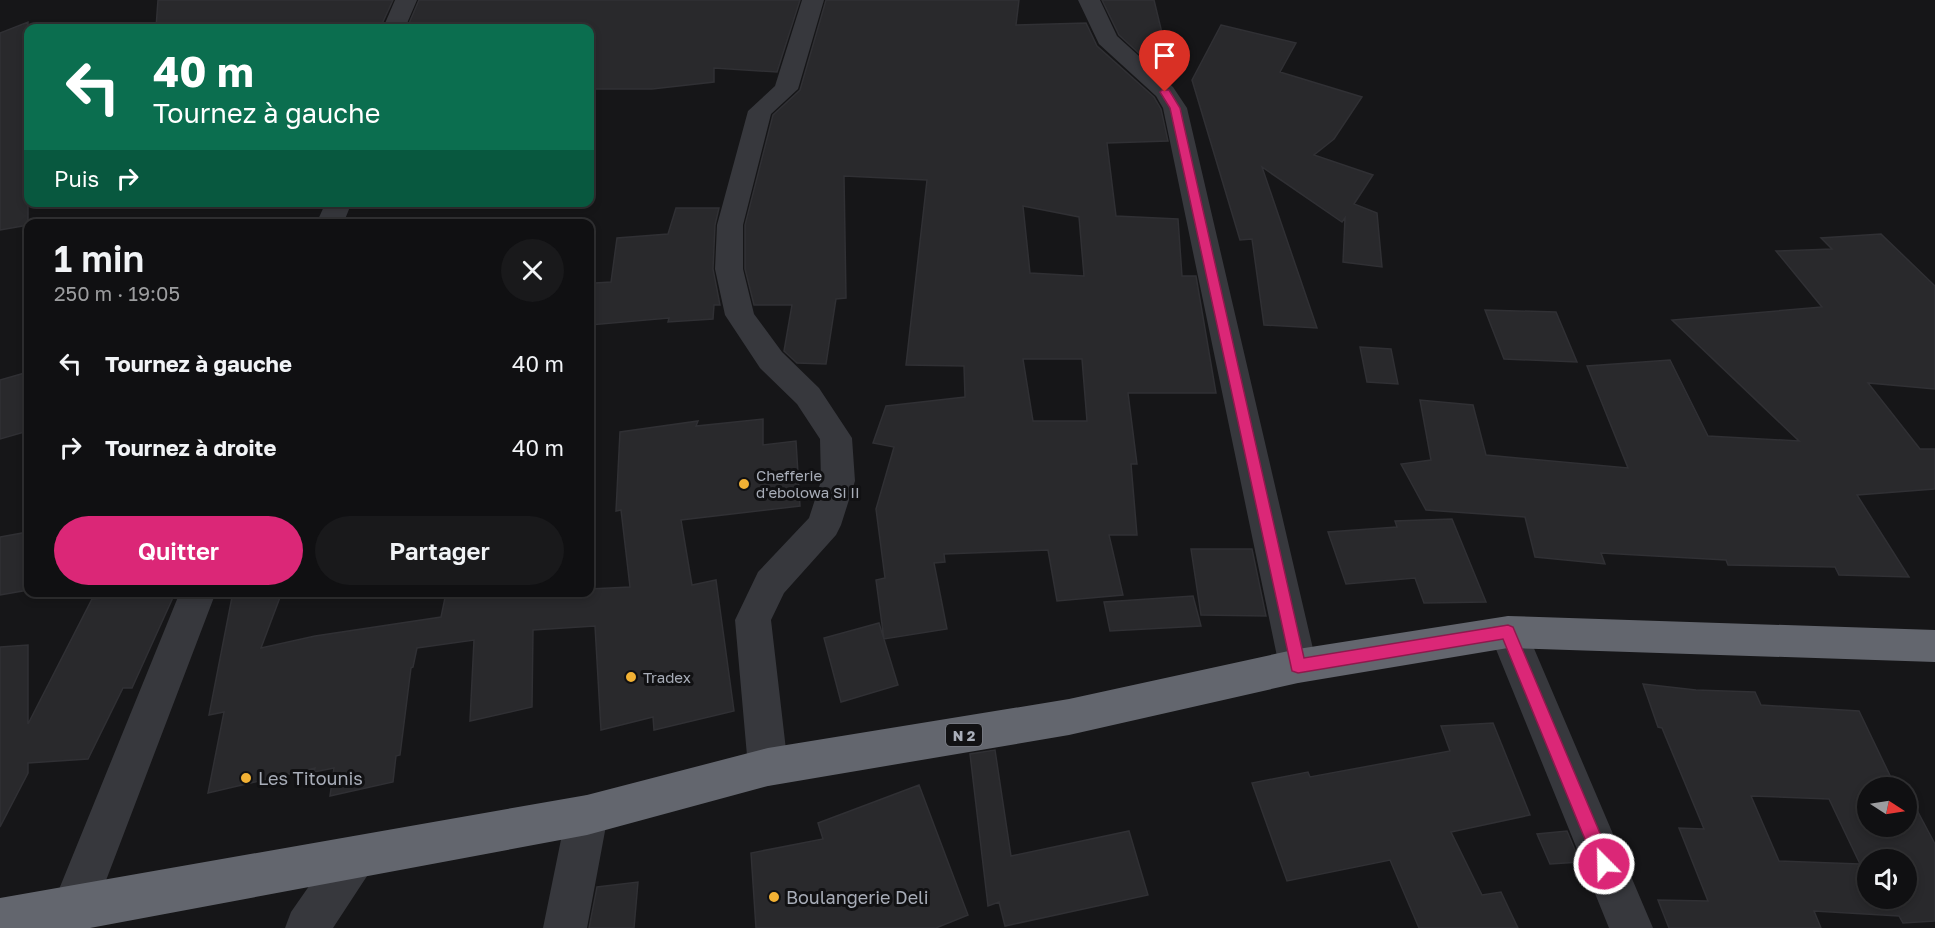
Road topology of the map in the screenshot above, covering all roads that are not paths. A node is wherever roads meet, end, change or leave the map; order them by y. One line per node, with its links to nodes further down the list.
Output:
1 (406, 0): 4 (street)
2 (813, 0): 9 (street)
3 (1089, 0): 8 (street)
4 (396, 24)
5 (196, 597): 12 (street)
6 (1508, 632): 7 (highway, N 2); 8 (highway, N 2); 16 (street)
7 (1935, 646)
8 (1298, 666): 9 (highway, N 2)
9 (768, 767): 10 (highway, N 2)
10 (587, 815): 11 (highway, N 2); 15 (street)
11 (354, 858): 12 (highway, N 2); 14 (street)
12 (73, 909): 13 (highway, N 2)
13 (0, 920)
14 (307, 928)
15 (565, 928)
16 (1630, 928)

